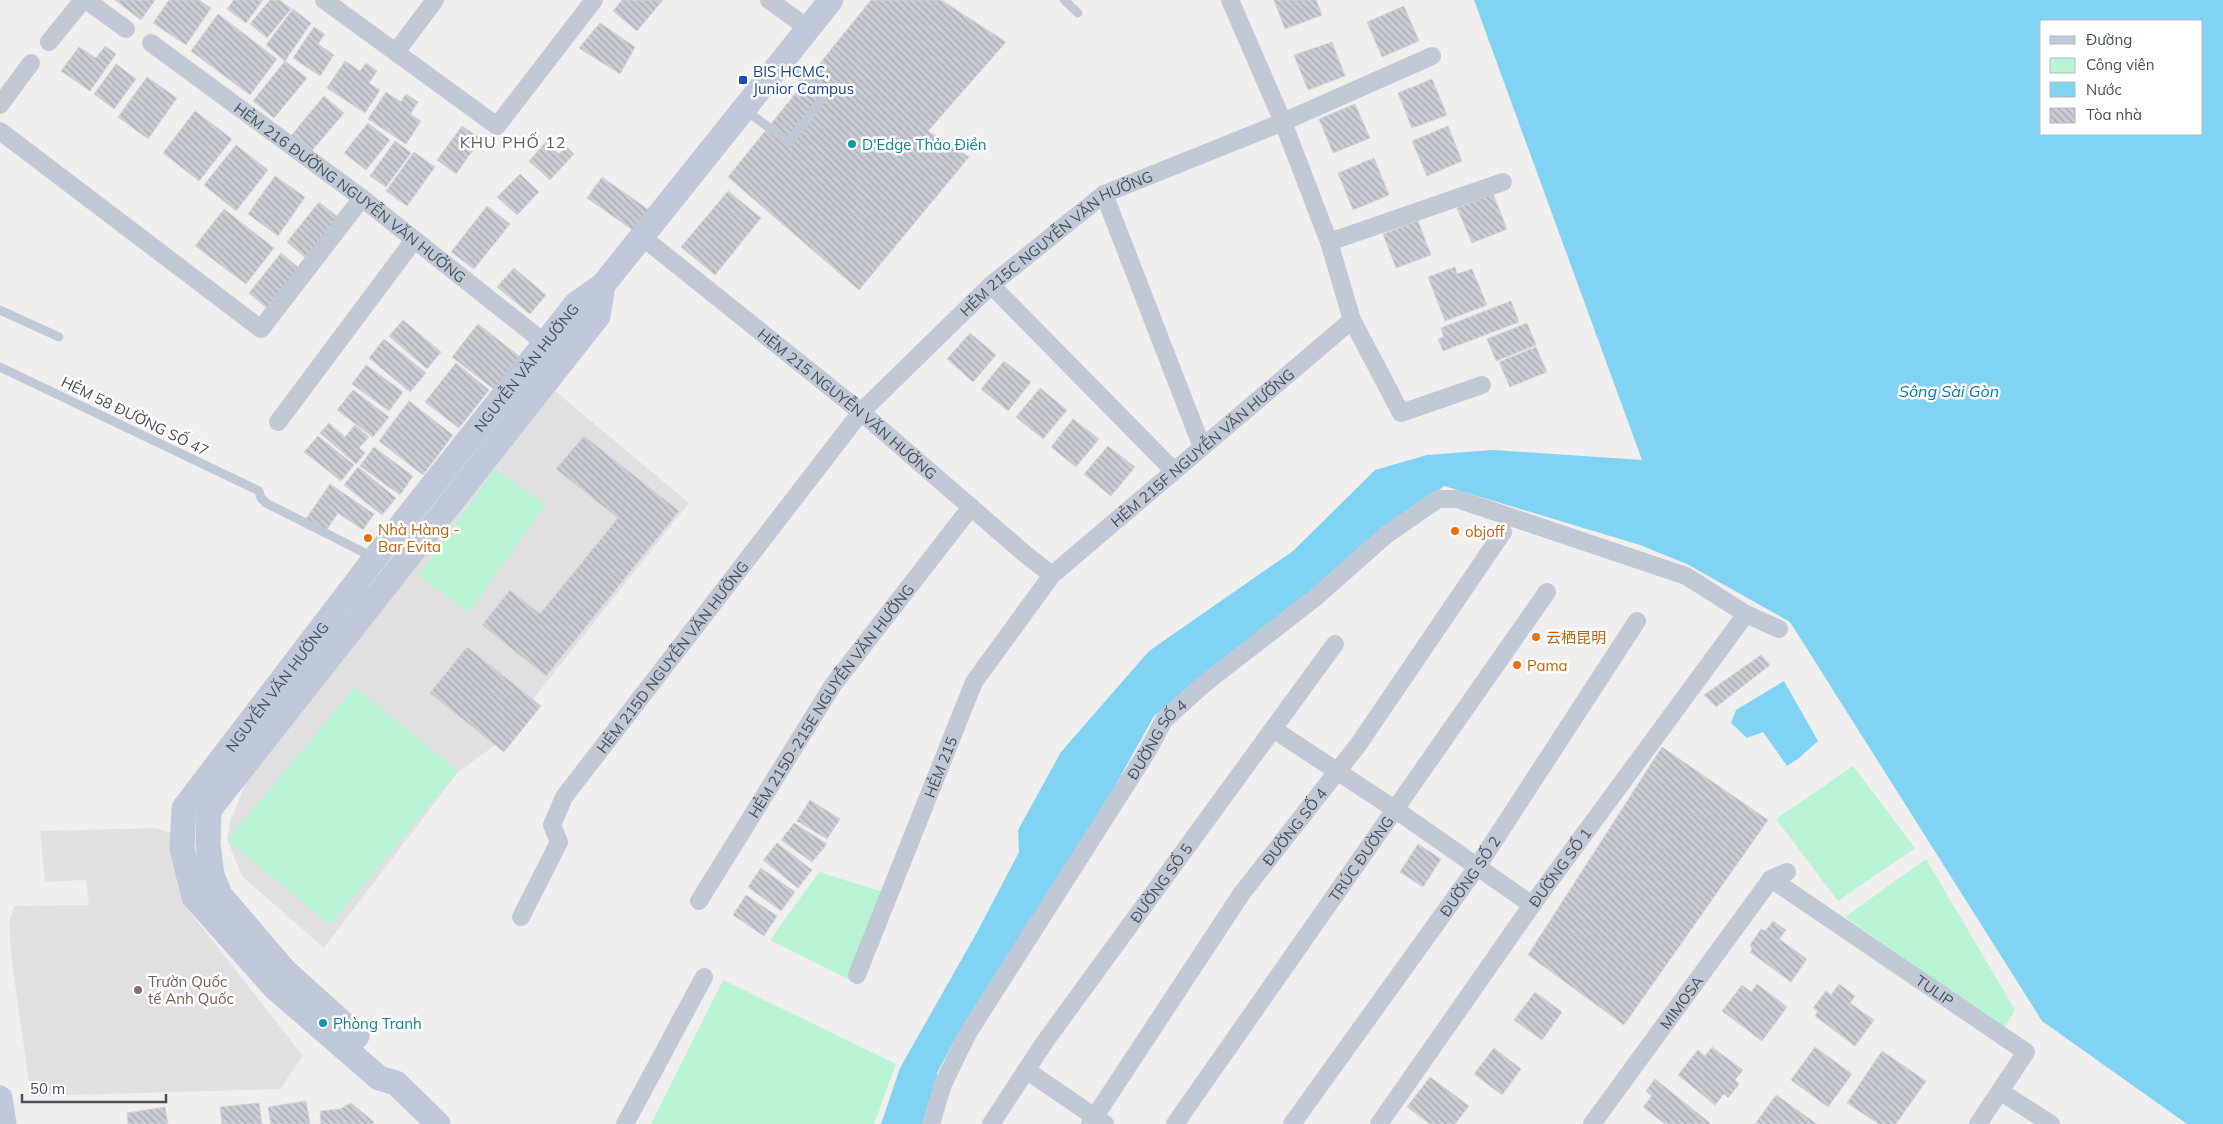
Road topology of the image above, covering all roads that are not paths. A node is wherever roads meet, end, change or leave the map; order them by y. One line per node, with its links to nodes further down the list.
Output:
1 (85, 0): 10 (street); 12 (street)
2 (324, 0): 14 (street)
3 (435, 0): 14 (street)
4 (594, 0): 14 (street)
5 (769, 0): 11 (street)
6 (831, 0): 11 (main road, NGUYỄN VĂN HƯỞNG)
7 (1064, 0): 9 (lane)
8 (1230, 0): 20 (street)
9 (1078, 13)
10 (126, 30)
11 (809, 30): 17 (main road, NGUYỄN VĂN HƯỞNG)
12 (49, 42)
13 (151, 42): 24 (street, HẺM 216 ĐƯỜNG NGUYỄN VĂN HƯỞNG)
14 (396, 52)
15 (1432, 56): 20 (street, HẺM 215C NGUYỄN VĂN HƯỞNG)
16 (31, 63): 18 (street)
17 (782, 63): 19 (main road, NGUYỄN VĂN HƯỞNG); 19 (lane)
18 (0, 104)
19 (745, 110): 25 (main road, NGUYỄN VĂN HƯỞNG)
20 (1282, 122): 23 (street, HẺM 215C NGUYỄN VĂN HƯỞNG); 27 (street)
21 (0, 131): 24 (street)
22 (1503, 182): 27 (street)
23 (1104, 194): 29 (street, HẺM 215C NGUYỄN VĂN HƯỞNG); 39 (street)
24 (362, 198): 26 (street, HẺM 216 ĐƯỜNG NGUYỄN VĂN HƯỞNG)
25 (641, 236): 28 (main road, NGUYỄN VĂN HƯỞNG); 36 (street, HẺM 215 NGUYỄN VĂN HƯỞNG)
26 (414, 240): 33 (street, HẺM 216 ĐƯỜNG NGUYỄN VĂN HƯỞNG); 37 (street)
27 (1328, 242): 31 (street)
28 (603, 285): 33 (main road, NGUYỄN VĂN HƯỞNG); 40 (main road, NGUYỄN VĂN HƯỞNG)
29 (991, 285): 36 (street, HẺM 215C NGUYỄN VĂN HƯỞNG); 41 (street)
30 (0, 310): 32 (lane)
31 (1352, 320): 35 (street); 39 (street, HẺM 215F NGUYỄN VĂN HƯỞNG)
32 (59, 337)
33 (546, 344): 38 (main road, NGUYỄN VĂN HƯỞNG)
34 (0, 367): 44 (lane, HẺM 58 ĐƯỜNG SỐ 47)
35 (1482, 385)
36 (861, 412): 42 (street, HẺM 215 NGUYỄN VĂN HƯỞNG); 59 (street, HẺM 215D NGUYỄN VĂN HƯỞNG)
37 (278, 422)
38 (474, 434): 40 (main road); 44 (main road, NGUYỄN VĂN HƯỞNG)
39 (1202, 447): 41 (street, HẺM 215F NGUYỄN VĂN HƯỞNG)
40 (495, 448): 63 (main road, NGUYỄN VĂN HƯỞNG)
41 (1174, 471): 45 (street, HẺM 215F NGUYỄN VĂN HƯỞNG)
42 (971, 507): 45 (street, HẺM 215 NGUYỄN VĂN HƯỞNG); 57 (street, HẺM 215D-215E NGUYỄN VĂN HƯỞNG)
43 (1511, 523): 47 (street, ĐƯỜNG SỐ 4); 52 (street, ĐƯỜNG SỐ 4); 70 (street, ĐƯỜNG SỐ 4)
44 (375, 558): 63 (main road, NGUYỄN VĂN HƯỞNG)
45 (1052, 575): 60 (street, HẺM 215)
46 (1547, 592): 53 (street, TRÚC ĐƯỜNG)
47 (1746, 614): 49 (street, ĐƯỜNG SỐ 4); 58 (street, ĐƯỜNG SỐ 1)
48 (1637, 621): 54 (street, ĐƯỜNG SỐ 2)
49 (1779, 629)
50 (1335, 644): 51 (street, ĐƯỜNG SỐ 5)
51 (1273, 729): 52 (street); 62 (street, ĐƯỜNG SỐ 5)
52 (1338, 770): 53 (street); 66 (street, ĐƯỜNG SỐ 4)
53 (1396, 810): 54 (street); 72 (street, TRÚC ĐƯỜNG)
54 (1477, 867): 58 (street); 73 (street, ĐƯỜNG SỐ 2)
55 (1787, 872): 56 (street)
56 (1771, 879): 64 (street, TULIP); 75 (street, MIMOSA)
57 (699, 901)
58 (1532, 905): 74 (street, ĐƯỜNG SỐ 1)
59 (521, 916)
60 (857, 975)
61 (704, 977): 69 (street)
62 (1026, 1070): 66 (street); 71 (street, ĐƯỜNG SỐ 5)
63 (396, 1083): 68 (main road, NGUYỄN VĂN HƯỞNG)
64 (2001, 1092): 76 (street, TULIP); 77 (street)
65 (0, 1098): 67 (main road)
66 (1096, 1122)
67 (4, 1124)
68 (438, 1124)
69 (625, 1124)
70 (931, 1124)
71 (991, 1124)
72 (1174, 1124)
73 (1292, 1124)
74 (1379, 1124)
75 (1592, 1124)
76 (1978, 1124)
77 (2051, 1124)

